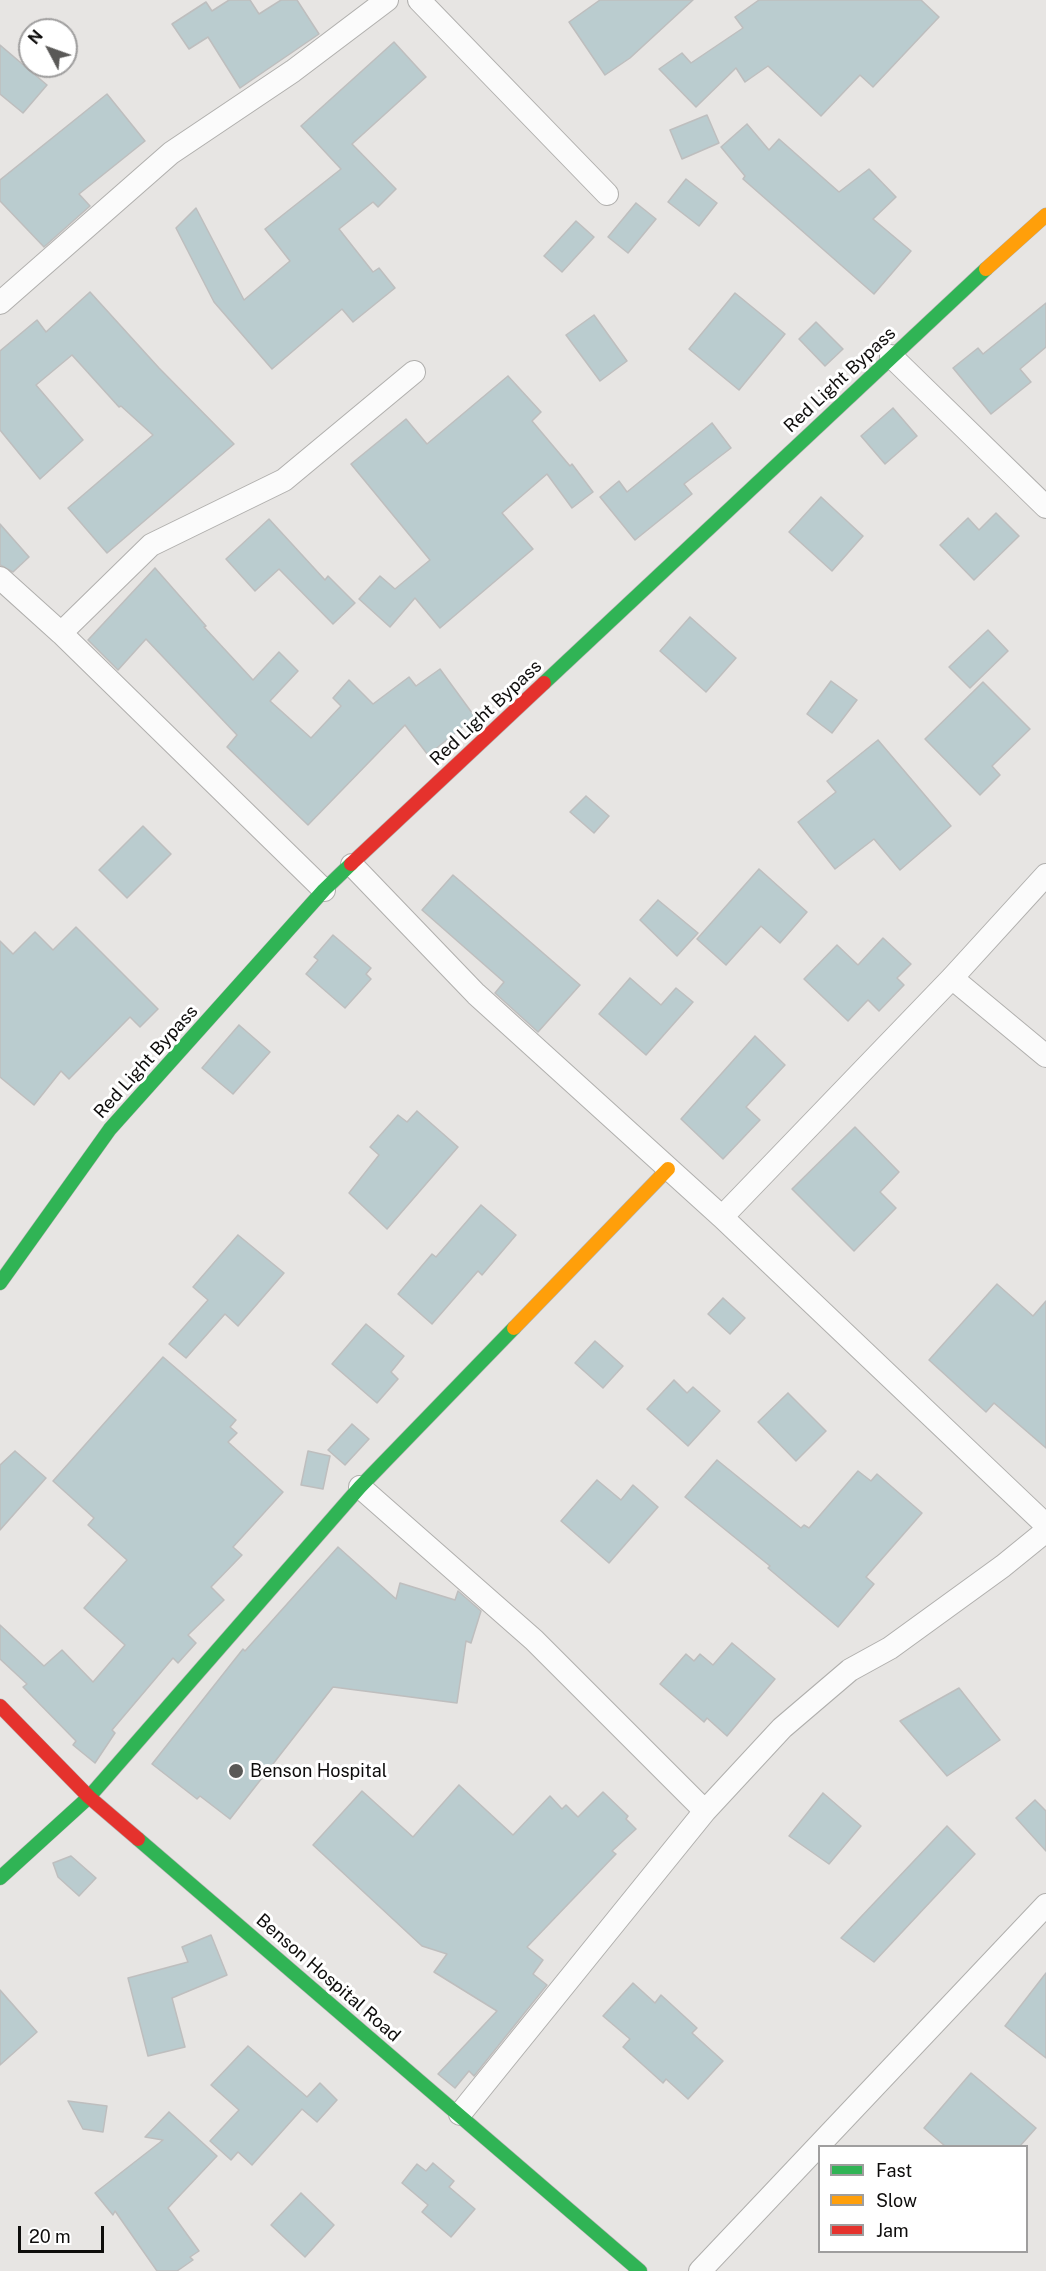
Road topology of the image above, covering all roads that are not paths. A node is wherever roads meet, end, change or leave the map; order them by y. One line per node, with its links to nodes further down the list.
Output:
1 (387, 0): 5 (street)
2 (419, 0): 3 (street)
3 (607, 194)
4 (1046, 215): 6 (street, Red Light Bypass)
5 (0, 303)
6 (891, 356): 8 (street); 11 (street, Red Light Bypass)
7 (414, 372): 10 (street)
8 (1046, 507)
9 (0, 578): 10 (street)
10 (61, 633): 13 (street)
11 (352, 865): 13 (street, Red Light Bypass); 16 (street)
12 (1046, 875): 14 (street)
13 (324, 890): 18 (street, Red Light Bypass)
14 (952, 978): 15 (street); 17 (street)
15 (1046, 1056)
16 (668, 1169): 17 (street); 19 (street)
17 (722, 1217): 20 (street)
18 (0, 1283)
19 (360, 1487): 23 (street); 24 (street)
20 (1046, 1525)
21 (1046, 1531): 24 (street)
22 (0, 1706): 23 (street, Benson Hospital Road)
23 (88, 1797): 25 (street); 27 (street, Benson Hospital Road)
24 (705, 1811): 27 (street)
25 (0, 1878)
26 (1046, 1905): 28 (street)
27 (460, 2114): 30 (street, Benson Hospital Road)
28 (819, 2145)
29 (818, 2146): 31 (street)
30 (640, 2271)
31 (700, 2271)

